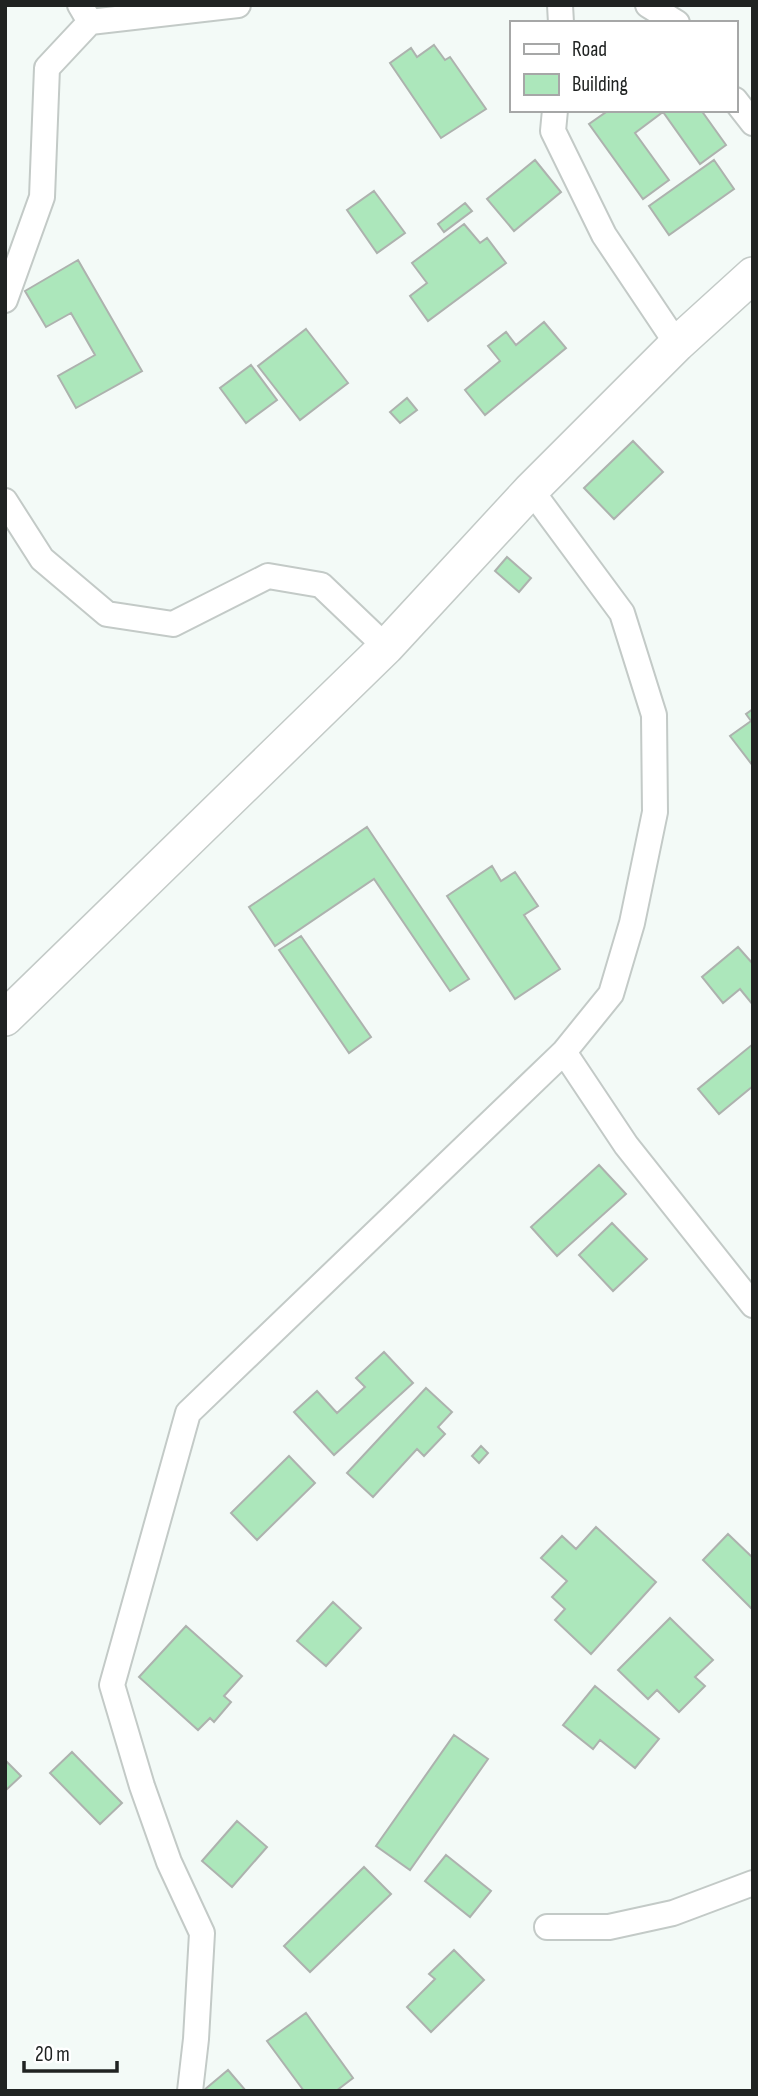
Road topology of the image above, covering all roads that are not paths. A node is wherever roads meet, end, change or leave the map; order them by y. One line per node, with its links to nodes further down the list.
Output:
1 (238, 5): 3 (street)
2 (648, 5): 4 (street)
3 (85, 14): 9 (street)
4 (674, 21)
5 (737, 103): 7 (street)
6 (555, 112): 10 (street)
7 (753, 123)
8 (753, 275): 10 (street)
9 (5, 300)
10 (677, 344): 11 (street)
11 (531, 490): 13 (street); 15 (street)
12 (5, 501): 13 (street)
13 (386, 647): 14 (street)
14 (5, 1018)
15 (564, 1052): 16 (street); 19 (street)
16 (753, 1306)
17 (753, 1883): 18 (street)
18 (547, 1927)
19 (190, 2091)

